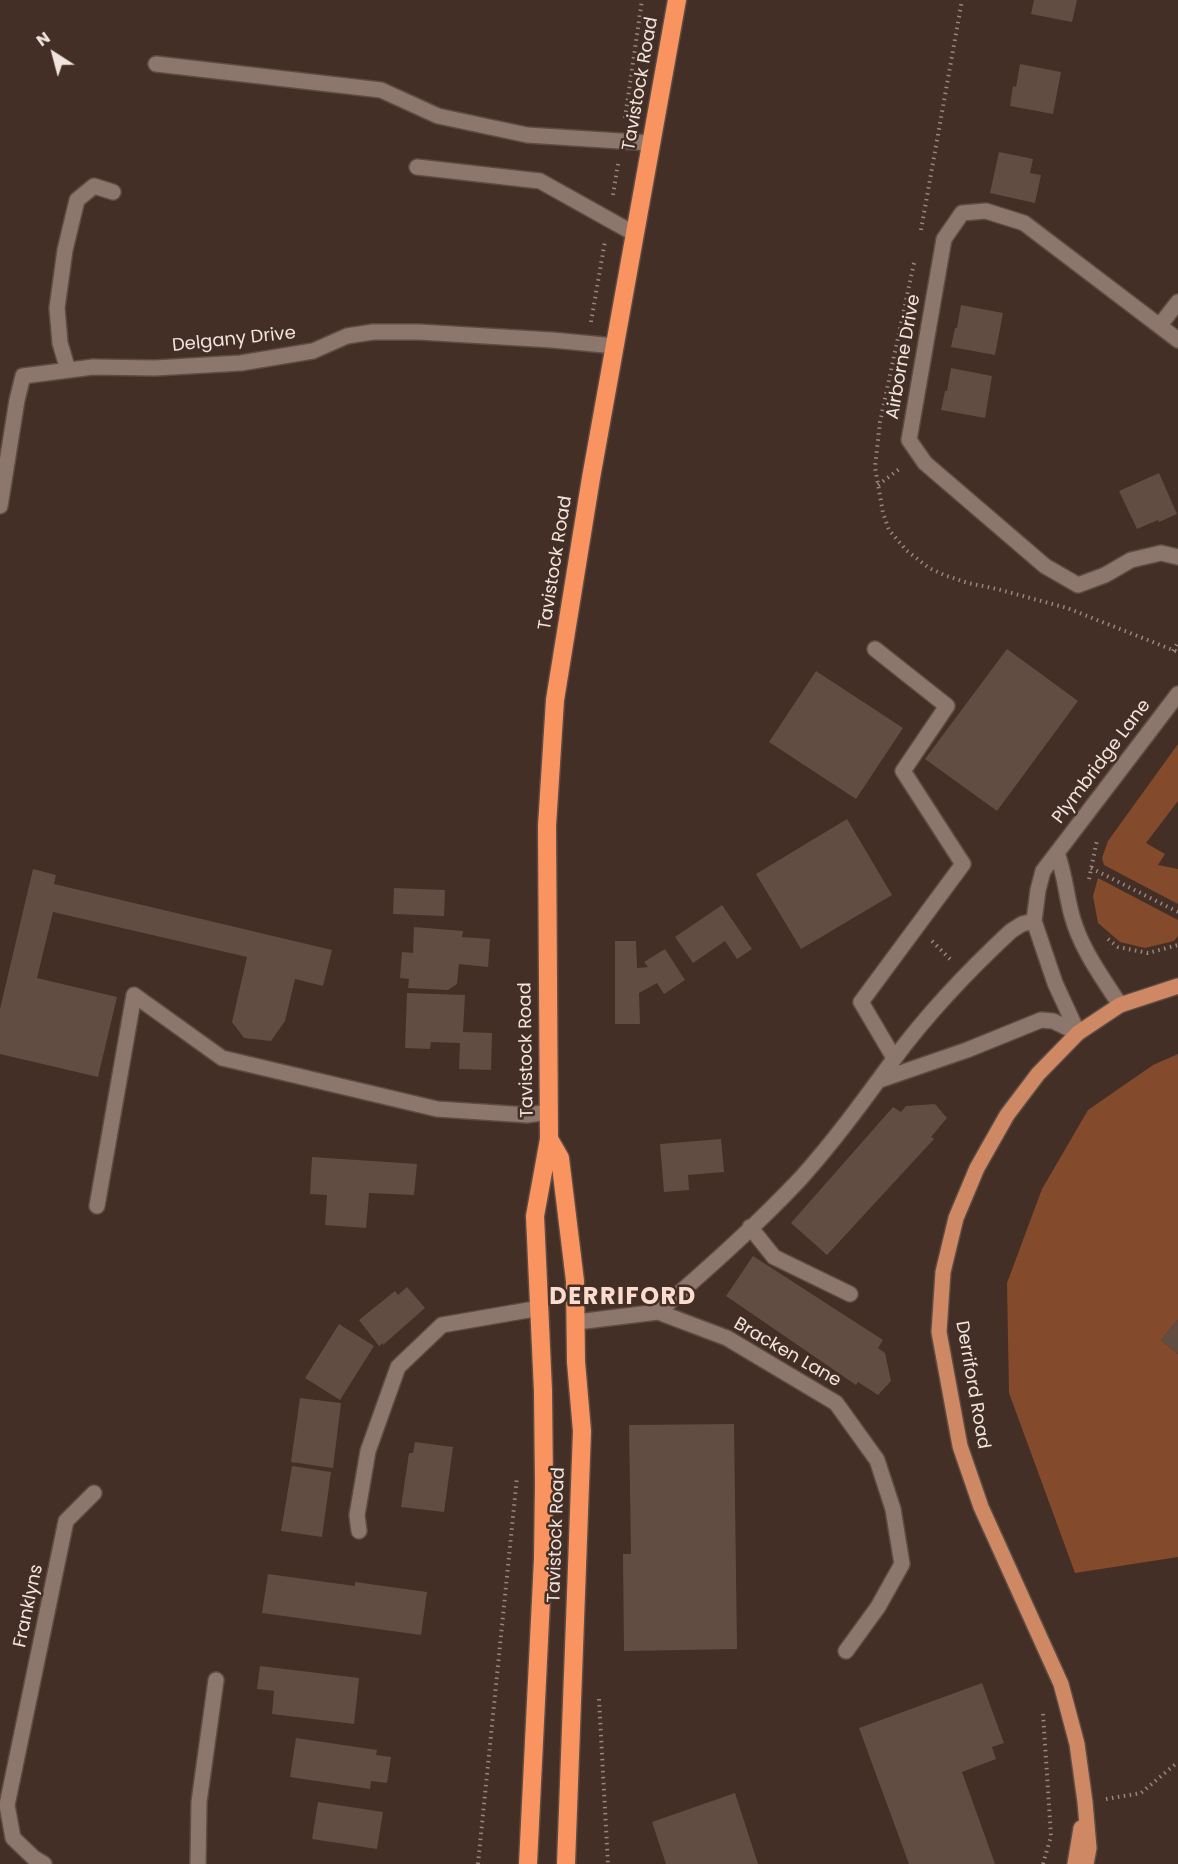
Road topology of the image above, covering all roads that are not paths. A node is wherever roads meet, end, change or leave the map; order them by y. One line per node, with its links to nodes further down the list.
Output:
1 (677, 0): 3 (highway, Tavistock Road)
2 (156, 64): 3 (street)
3 (651, 143): 6 (highway, Tavistock Road)
4 (417, 166): 6 (street)
5 (113, 192): 11 (street)
6 (635, 234): 10 (highway, Tavistock Road)
7 (1178, 302): 8 (street)
8 (1161, 325): 9 (street, Airborne Drive); 13 (street, Airborne Drive)
9 (1178, 339)
10 (615, 346): 11 (street, Delgany Drive); 23 (highway, Tavistock Road)
11 (68, 370): 12 (street, Delgany Drive)
12 (0, 506)
13 (1178, 557)
14 (875, 649): 21 (street)
15 (1178, 694): 16 (street, Plymbridge Lane)
16 (1057, 854): 17 (street, Plymbridge Lane); 19 (street, Plymbridge Lane)
17 (1034, 921): 20 (street, Plymbridge Lane); 21 (street)
18 (1178, 986): 19 (main road, Derriford Road)
19 (1120, 1005): 20 (main road, Derriford Road)
20 (1078, 1033): 22 (street); 35 (main road, Derriford Road)
21 (894, 1058): 22 (street)
22 (879, 1080): 26 (street)
23 (549, 1112): 24 (highway, Tavistock Road); 25 (street)
24 (549, 1139): 28 (highway, Tavistock Road); 30 (highway, Tavistock Road)
25 (97, 1206)
26 (750, 1227): 27 (street); 29 (street)
27 (850, 1294)
28 (540, 1308): 32 (street); 38 (highway, Tavistock Road)
29 (658, 1312): 30 (street); 33 (street, Bracken Lane)
30 (577, 1322): 39 (highway, Tavistock Road)
31 (94, 1493): 36 (street, Franklyns)
32 (359, 1531)
33 (846, 1651)
34 (216, 1680): 37 (street)
35 (1085, 1802): 40 (main road, Derriford Road); 41 (main road, Derriford Road)
36 (44, 1864)
37 (198, 1864)
38 (528, 1864)
39 (566, 1864)
40 (1076, 1864)
41 (1086, 1864)

